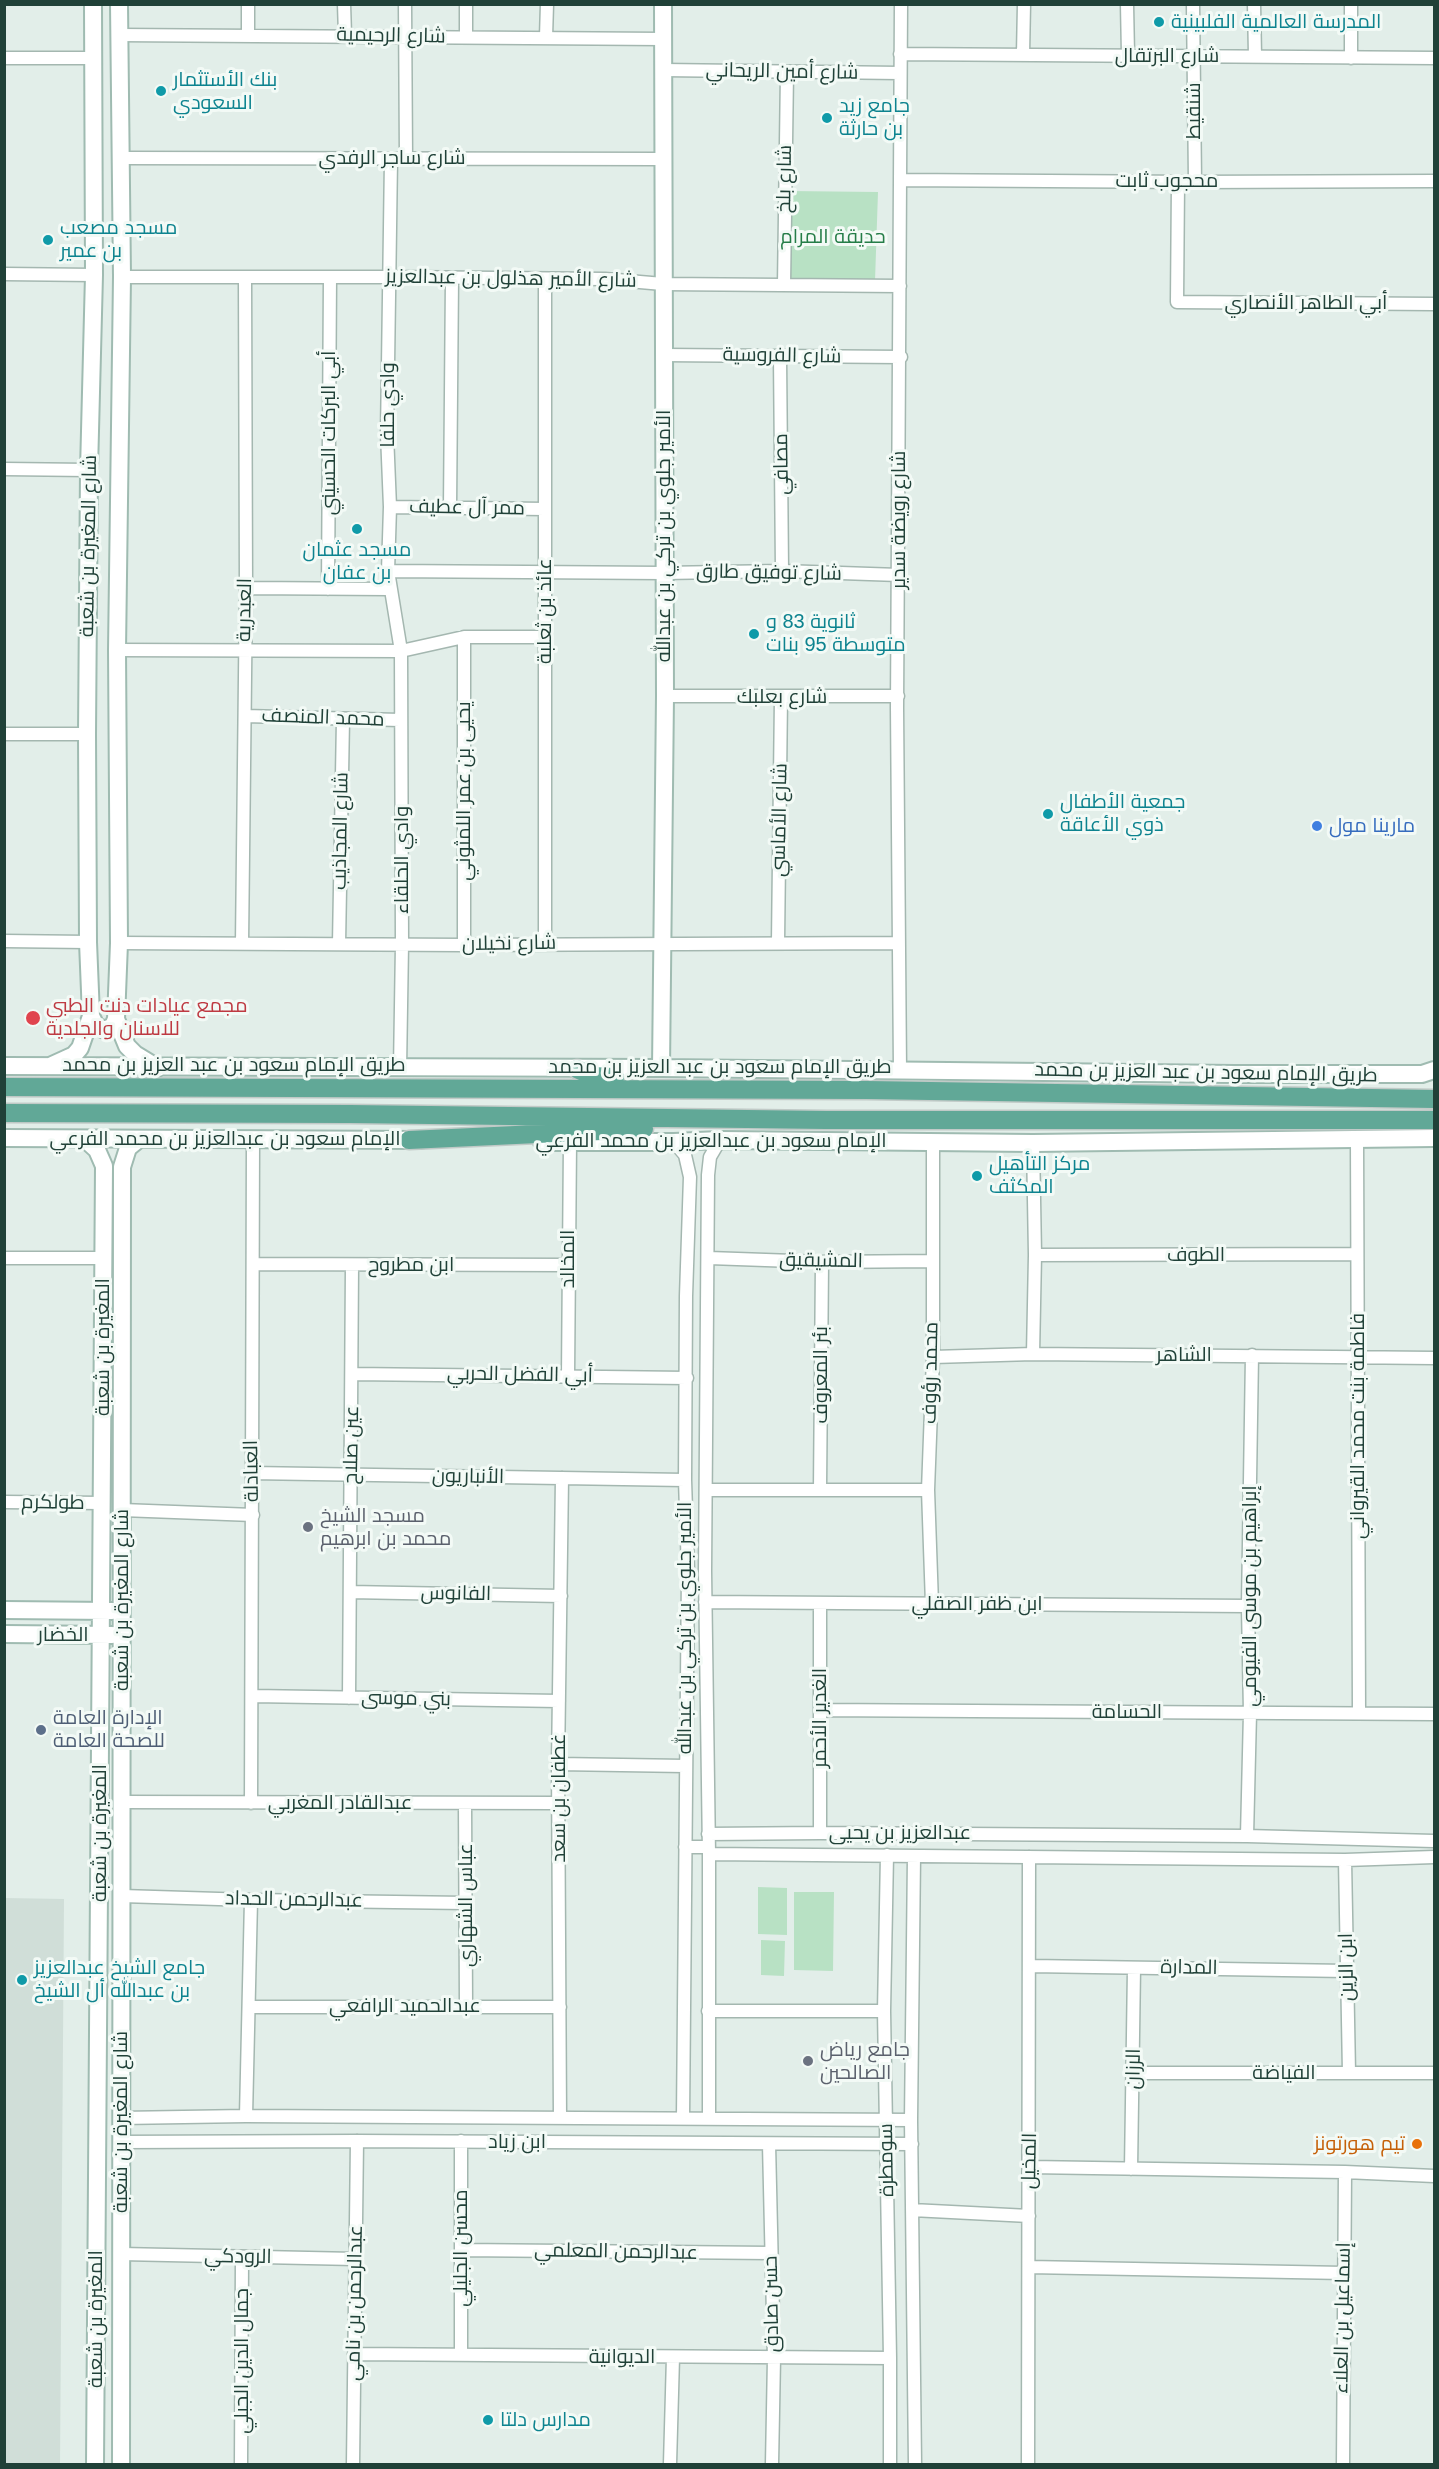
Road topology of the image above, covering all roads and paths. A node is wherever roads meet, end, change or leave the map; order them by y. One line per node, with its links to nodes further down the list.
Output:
1 (93, 4): 28 (street, شارع المغيرة بن شعبة)
2 (119, 4): 15 (street, شارع المغيرة بن شعبة)
3 (248, 4): 16 (street)
4 (344, 4): 17 (street)
5 (405, 4): 18 (street)
6 (466, 4): 19 (street)
7 (547, 4): 20 (street)
8 (663, 4): 21 (street, الأمير جلوي بن تركي بن عبدالله)
9 (901, 4): 22 (street, شارع رويضة سدير)
10 (1024, 4): 23 (street)
11 (1127, 4): 24 (street)
12 (1193, 4): 25 (street, شنقيط)
13 (1254, 4): 26 (street)
14 (1351, 4): 29 (street)
15 (119, 35): 16 (street, شارع الرحيمية); 34 (street, شارع المغيرة بن شعبة)
16 (248, 36): 17 (street, شارع الرحيمية)
17 (345, 36): 18 (street, شارع الرحيمية)
18 (405, 37): 19 (street, شارع الرحيمية); 36 (street)
19 (466, 37): 20 (street, شارع الرحيمية)
20 (546, 37): 21 (street, شارع الرحيمية)
21 (663, 39): 31 (street, الأمير جلوي بن تركي بن عبدالله)
22 (900, 54): 23 (street, شارع البرتقال); 33 (street, شارع رويضة سدير)
23 (1023, 54): 24 (street, شارع البرتقال)
24 (1128, 55): 25 (street, شارع البرتقال)
25 (1194, 56): 26 (street, شارع البرتقال); 41 (street, شنقيط)
26 (1255, 56): 29 (street, شارع البرتقال)
27 (4, 58): 28 (street)
28 (92, 58): 43 (street, شارع المغيرة بن شعبة)
29 (1351, 58): 30 (street, شارع البرتقال)
30 (1434, 58)
31 (663, 70): 32 (street, شارع أمين الريحاني); 37 (street, الأمير جلوي بن تركي بن عبدالله)
32 (787, 72): 33 (street, شارع أمين الريحاني); 51 (street, شارع بلخ)
33 (900, 73): 38 (street, شارع رويضة سدير)
34 (121, 158): 35 (street, شارع ساجر الرفدي); 44 (street, شارع المغيرة بن شعبة)
35 (392, 159): 36 (street, شارع ساجر الرفدي); 46 (street, وادي حلفا)
36 (406, 159): 37 (street, شارع ساجر الرفدي)
37 (662, 159): 50 (street, الأمير جلوي بن تركي بن عبدالله)
38 (900, 180): 40 (street, محجوب ثابت); 52 (street, شارع رويضة سدير)
39 (1434, 181): 41 (street, محجوب ثابت)
40 (1178, 182): 41 (street, محجوب ثابت); 53 (street, أبي الطاهر الأنصاري)
41 (1195, 182)
42 (4, 274): 43 (street)
43 (94, 275): 58 (street, شارع المغيرة بن شعبة)
44 (122, 277): 47 (street, شارع الأمير هذلول بن عبدالعزيز); 72 (street, شارع المغيرة بن شعبة)
45 (330, 277): 46 (street, شارع الأمير هذلول بن عبدالعزيز); 47 (street, شارع الأمير هذلول بن عبدالعزيز); 68 (street, أبي البركات الحسيني)
46 (390, 277): 48 (street, شارع الأمير هذلول بن عبدالعزيز); 59 (street, وادي حلفا)
47 (245, 278): 67 (street, العبدرية)
48 (452, 278): 49 (street, شارع الأمير هذلول بن عبدالعزيز); 60 (street)
49 (545, 279): 50 (street, شارع الأمير هذلول بن عبدالعزيز); 61 (street, عائذ بن ثعلبة)
50 (663, 284): 51 (street, شارع الأمير هذلول بن عبدالعزيز); 54 (street, الأمير جلوي بن تركي بن عبدالله)
51 (784, 285): 52 (street, شارع الأمير هذلول بن عبدالعزيز)
52 (900, 286): 56 (street, شارع رويضة سدير)
53 (1434, 303)
54 (663, 354): 55 (street, شارع الفروسية); 65 (street, الأمير جلوي بن تركي بن عبدالله)
55 (780, 357): 56 (street, شارع الفروسية); 63 (street, مصافي)
56 (901, 357): 66 (street, شارع رويضة سدير)
57 (4, 469): 58 (street)
58 (89, 470): 82 (street, شارع المغيرة بن شعبة)
59 (390, 507): 60 (street, ممر آل عطيف); 62 (street, وادي حلفا)
60 (450, 508): 61 (street, ممر آل عطيف)
61 (545, 509): 64 (street, عائذ بن ثعلبة)
62 (388, 571): 64 (street, شارع توفيق طارق); 69 (street, وادي حلفا)
63 (782, 571): 65 (street, شارع توفيق طارق); 66 (street, شارع توفيق طارق)
64 (546, 573): 65 (street, شارع توفيق طارق); 71 (street, عائذ بن ثعلبة)
65 (663, 573): 75 (street, الأمير جلوي بن تركي بن عبدالله)
66 (898, 575): 76 (street, شارع رويضة سدير)
67 (246, 588): 68 (street); 73 (street, العبدرية)
68 (328, 589): 69 (street)
69 (389, 589): 74 (street, وادي حلفا)
70 (464, 637): 71 (street); 74 (street); 93 (street, يحيى بن عمر اللمثوني)
71 (545, 637): 88 (street, عائذ بن ثعلبة)
72 (117, 650): 73 (street); 86 (street, شارع المغيرة بن شعبة)
73 (244, 651): 74 (street); 78 (street, العبدرية)
74 (401, 651): 80 (street, وادي الحلقاء)
75 (665, 696): 77 (street, شارع بعلبك); 89 (street, الأمير جلوي بن تركي بن عبدالله)
76 (898, 696): 77 (street, شارع بعلبك); 90 (street, شارع رويضة سدير)
77 (781, 697): 85 (street, شارع الأماسي)
78 (245, 716): 79 (street, محمد المنصف); 87 (street, العبدرية)
79 (343, 719): 80 (street, محمد المنصف); 91 (street, شارع المجاذيب)
80 (400, 720): 92 (street, وادي الحلقاء)
81 (4, 734): 82 (street)
82 (87, 734): 84 (street, شارع المغيرة بن شعبة)
83 (4, 941): 84 (street)
84 (88, 942): 94 (street, شارع المغيرة بن شعبة)
85 (778, 942): 89 (street, شارع نخيلان); 90 (street, شارع نخيلان)
86 (119, 943): 87 (street, شارع نخيلان); 95 (street, شارع المغيرة بن شعبة)
87 (242, 943): 91 (street, شارع نخيلان)
88 (545, 943): 89 (street, شارع نخيلان); 93 (street, شارع نخيلان)
89 (661, 943): 99 (street, الأمير جلوي بن تركي بن عبدالله)
90 (899, 943): 102 (street, شارع رويضة سدير)
91 (339, 944): 92 (street, شارع نخيلان)
92 (402, 944): 93 (street, شارع نخيلان); 100 (street, وادي الحلقاء)
93 (464, 945)
94 (91, 1016): 95 (street); 97 (street, شارع المغيرة بن شعبة)
95 (116, 1018): 98 (street, شارع المغيرة بن شعبة)
96 (4, 1066): 97 (street)
97 (48, 1067): 98 (street)
98 (159, 1068): 100 (street)
99 (661, 1068): 101 (street); 102 (street)
100 (400, 1069): 101 (street)
101 (577, 1069): 105 (main road)
102 (900, 1071): 103 (street)
103 (1430, 1073)
104 (4, 1087): 105 (main road, طريق الإمام سعود بن عبد العزيز بن محمد)
105 (745, 1089): 106 (main road, طريق الإمام سعود بن عبد العزيز بن محمد)
106 (1434, 1099)
107 (4, 1113): 108 (main road)
108 (826, 1120): 109 (main road); 114 (main road)
109 (1434, 1120)
110 (4, 1138): 111 (street, الإمام سعود بن عبدالعزيز بن محمد الفرعي)
111 (85, 1139): 112 (street, الإمام سعود بن عبدالعزيز بن محمد الفرعي); 122 (street)
112 (138, 1139): 113 (street, الإمام سعود بن عبدالعزيز بن محمد الفرعي); 123 (street)
113 (254, 1140): 114 (street, الإمام سعود بن عبدالعزيز بن محمد الفرعي); 133 (street, العبادلة)
114 (409, 1140): 118 (street, الإمام سعود بن عبدالعزيز بن محمد الفرعي)
115 (720, 1140): 119 (street, الإمام سعود بن عبدالعزيز بن محمد الفرعي); 120 (street, الإمام سعود بن عبدالعزيز بن محمد الفرعي); 124 (street, الأمير جلوي بن تركي بن عبدالله)
116 (1357, 1140): 117 (street, الإمام سعود بن عبدالعزيز بن محمد الفرعي); 121 (street, الإمام سعود بن عبدالعزيز بن محمد الفرعي); 126 (street, فاطمة بنت محمد القيرواني)
117 (1429, 1140)
118 (570, 1142): 119 (street, الإمام سعود بن عبدالعزيز بن محمد الفرعي); 135 (street, المخالد)
119 (674, 1142): 125 (street, الأمير جلوي بن تركي بن عبدالله)
120 (933, 1143): 121 (street, الإمام سعود بن عبدالعزيز بن محمد الفرعي); 132 (street, محمد رؤوف)
121 (1033, 1143): 127 (street)
122 (104, 1166): 123 (street); 129 (street, المغيرة بن شعبة)
123 (122, 1167): 153 (street, شارع المغيرة بن شعبة)
124 (708, 1175): 125 (street); 130 (street, الأمير جلوي بن تركي بن عبدالله)
125 (690, 1177): 143 (street, الأمير جلوي بن تركي بن عبدالله)
126 (1357, 1254): 127 (street, الطوف); 139 (street, فاطمة بنت محمد القيرواني)
127 (1035, 1255): 136 (street)
128 (4, 1258): 129 (street)
129 (104, 1258): 152 (street, المغيرة بن شعبة)
130 (709, 1258): 131 (street, المشيقيق); 149 (street, الأمير جلوي بن تركي بن عبدالله)
131 (822, 1262): 132 (street, المشيقيق); 148 (street, بئر المعروف)
132 (932, 1262): 138 (street, محمد رؤوف)
133 (253, 1264): 134 (street, ابن مطروح); 144 (street, العبادلة)
134 (352, 1265): 135 (street, ابن مطروح); 141 (street, عين صلاح)
135 (568, 1266): 142 (street, المخالد)
136 (1033, 1354): 137 (street, الشاهر); 138 (street, الشاهر)
137 (1252, 1355): 139 (street, الشاهر); 164 (street, إبراهيم بن موسى الفيومي)
138 (933, 1357): 150 (street, محمد رؤوف)
139 (1358, 1357): 140 (street, الشاهر); 176 (street, فاطمة بنت محمد القيرواني)
140 (1434, 1358)
141 (353, 1374): 142 (street, أبي الفضل الحربي); 145 (street, عين صلاح)
142 (568, 1376): 143 (street, أبي الفضل الحربي)
143 (687, 1378): 147 (street, الأمير جلوي بن تركي بن عبدالله)
144 (251, 1473): 145 (street, الأنباريون); 154 (street, العبادلة)
145 (351, 1475): 146 (street, الأنباريون); 159 (street, عين صلاح)
146 (562, 1478): 147 (street, الأنباريون); 160 (street, غطفان بن سعد)
147 (685, 1480): 155 (street, الأمير جلوي بن تركي بن عبدالله)
148 (820, 1489): 149 (street); 150 (street)
149 (707, 1490): 156 (street, الأمير جلوي بن تركي بن عبدالله)
150 (928, 1490): 163 (street, محمد رؤوف)
151 (4, 1502): 152 (street, طولكرم)
152 (102, 1503): 166 (street, المغيرة بن شعبة)
153 (122, 1510): 154 (street); 167 (street, شارع المغيرة بن شعبة)
154 (253, 1515): 171 (street, العبادلة)
155 (687, 1554): 156 (street); 157 (street, الأمير جلوي بن تركي بن عبدالله)
156 (705, 1555): 158 (street, الأمير جلوي بن تركي بن عبدالله)
157 (688, 1571): 158 (street); 179 (street, الأمير جلوي بن تركي بن عبدالله)
158 (705, 1571): 161 (street, الأمير جلوي بن تركي بن عبدالله)
159 (350, 1592): 160 (street, الفانوس); 172 (street, عين صلاح)
160 (561, 1596): 173 (street, غطفان بن سعد)
161 (705, 1602): 162 (street, ابن ظفر الصقلي); 188 (street, الأمير جلوي بن تركي بن عبدالله)
162 (820, 1604): 163 (street, ابن ظفر الصقلي); 174 (street, الغدير الأحمر)
163 (932, 1604): 164 (street, ابن ظفر الصقلي)
164 (1248, 1606): 175 (street, إبراهيم بن موسى الفيومي)
165 (4, 1610): 166 (street, الخضار)
166 (101, 1611): 167 (street, الخضار); 169 (street, المغيرة بن شعبة)
167 (122, 1611): 170 (street, شارع المغيرة بن شعبة)
168 (4, 1634): 169 (street, الخضار)
169 (101, 1635): 170 (street, الخضار); 243 (street, المغيرة بن شعبة)
170 (122, 1635): 180 (street, شارع المغيرة بن شعبة)
171 (253, 1696): 172 (street, بني موسى); 181 (street, العبادلة)
172 (349, 1698): 173 (street, بني موسى)
173 (559, 1701): 178 (street, غطفان بن سعد)
174 (820, 1710): 175 (street, الحسامة); 184 (street, الغدير الأحمر)
175 (1250, 1713): 176 (street, الحسامة); 186 (street, إبراهيم بن موسى الفيومي)
176 (1359, 1713): 177 (street, الحسامة)
177 (1434, 1714)
178 (558, 1764): 179 (street); 182 (street, غطفان بن سعد)
179 (685, 1766): 189 (street, الأمير جلوي بن تركي بن عبدالله)
180 (122, 1802): 181 (street, عبدالقادر المغربي); 196 (street, شارع المغيرة بن شعبة)
181 (251, 1803): 183 (street, عبدالقادر المغربي)
182 (558, 1803): 183 (street, عبدالقادر المغربي); 204 (street, غطفان بن سعد)
183 (465, 1804): 198 (street, عباس الشهاري)
184 (820, 1833): 185 (street, عبدالعزيز بن يحيى); 188 (street, عبدالعزيز بن يحيى)
185 (1092, 1835): 186 (street, عبدالعزيز بن يحيى); 193 (street)
186 (1247, 1836): 187 (street, عبدالعزيز بن يحيى)
187 (1434, 1841)
188 (708, 1845): 189 (street); 190 (street, عبدالعزيز بن يحيى); 206 (street, الأمير جلوي بن تركي بن عبدالله)
189 (685, 1846): 214 (street, الأمير جلوي بن تركي بن عبدالله)
190 (887, 1855): 191 (street, عبدالعزيز بن يحيى); 205 (street, سومطرة)
191 (915, 1856): 192 (street, عبدالعزيز بن يحيى); 217 (street, سومطرة)
192 (1029, 1857): 193 (street, عبدالعزيز بن يحيى); 199 (street, المخيل)
193 (1091, 1857): 195 (street, عبدالعزيز بن يحيى)
194 (1434, 1857): 195 (street, عبدالعزيز بن يحيى)
195 (1345, 1860): 201 (street, ابن الزين)
196 (122, 1896): 197 (street, عبدالرحمن الحداد); 212 (street, شارع المغيرة بن شعبة)
197 (251, 1900): 198 (street, عبدالرحمن الحداد); 203 (street)
198 (466, 1902): 202 (street, عباس الشهاري)
199 (1031, 1966): 200 (street, المدارة); 225 (street, المخيل)
200 (1134, 1968): 201 (street, المدارة); 207 (street, الرزان)
201 (1347, 1971): 208 (street, ابن الزين)
202 (466, 2006): 203 (street, عبدالحميد الرافعي); 204 (street, عبدالحميد الرافعي)
203 (249, 2007): 210 (street)
204 (560, 2007): 213 (street, غطفان بن سعد)
205 (884, 2010): 206 (street); 216 (street, سومطرة)
206 (708, 2011): 215 (street, الأمير جلوي بن تركي بن عبدالله)
207 (1134, 2073): 208 (street, الفياضة); 226 (street, الرزان)
208 (1349, 2073): 209 (street, الفياضة)
209 (1434, 2073)
210 (246, 2116): 211 (street, ابن زياد); 213 (street, ابن زياد)
211 (179, 2117): 212 (street, ابن زياد); 218 (street)
212 (121, 2118): 221 (street, شارع المغيرة بن شعبة)
213 (560, 2118): 214 (street, ابن زياد)
214 (683, 2118): 215 (street, ابن زياد)
215 (709, 2118): 216 (street, ابن زياد)
216 (886, 2120): 217 (street, ابن زياد); 224 (street, سومطرة)
217 (911, 2120): 223 (street, سومطرة)
218 (178, 2140): 219 (street, ابن زياد); 221 (street, ابن زياد)
219 (357, 2141): 220 (street, ابن زياد); 235 (street, عبدالرحمن بن نامي)
220 (461, 2141): 222 (street, ابن زياد); 231 (street, محسن الجليلي)
221 (121, 2142): 233 (street, شارع المغيرة بن شعبة)
222 (769, 2144): 224 (street, ابن زياد); 232 (street, حسن صادق)
223 (912, 2144): 224 (street, ابن زياد); 229 (street, سومطرة)
224 (887, 2146): 242 (street, سومطرة)
225 (1030, 2167): 226 (street); 230 (street, المخيل)
226 (1131, 2169): 227 (street)
227 (1345, 2172): 228 (street); 237 (street, إسماعيل بن العلاء)
228 (1434, 2176)
229 (912, 2210): 230 (street); 250 (street, سومطرة)
230 (1029, 2216): 236 (street, المخيل)
231 (462, 2250): 232 (street, عبدالرحمن المعلمي); 239 (street, محسن الجليلي)
232 (771, 2253): 241 (street, حسن صادق)
233 (121, 2254): 234 (street, الرودكي); 244 (street, شارع المغيرة بن شعبة)
234 (242, 2257): 235 (street, الرودكي); 245 (street, جمال الدين الجبلي)
235 (355, 2259): 238 (street, عبدالرحمن بن نامي)
236 (1029, 2267): 237 (street); 251 (street, المخيل)
237 (1344, 2274): 252 (street, إسماعيل بن العلاء)
238 (354, 2354): 239 (street, الديوانية); 246 (street, عبدالرحمن بن نامي)
239 (461, 2355): 240 (street, الديوانية)
240 (673, 2357): 241 (street, الديوانية); 247 (street)
241 (774, 2358): 242 (street, الديوانية); 248 (street, حسن صادق)
242 (890, 2358): 249 (street, سومطرة)
243 (95, 2464)
244 (121, 2464)
245 (241, 2464)
246 (353, 2464)
247 (670, 2464)
248 (772, 2464)
249 (890, 2464)
250 (915, 2464)
251 (1028, 2464)
252 (1343, 2464)

